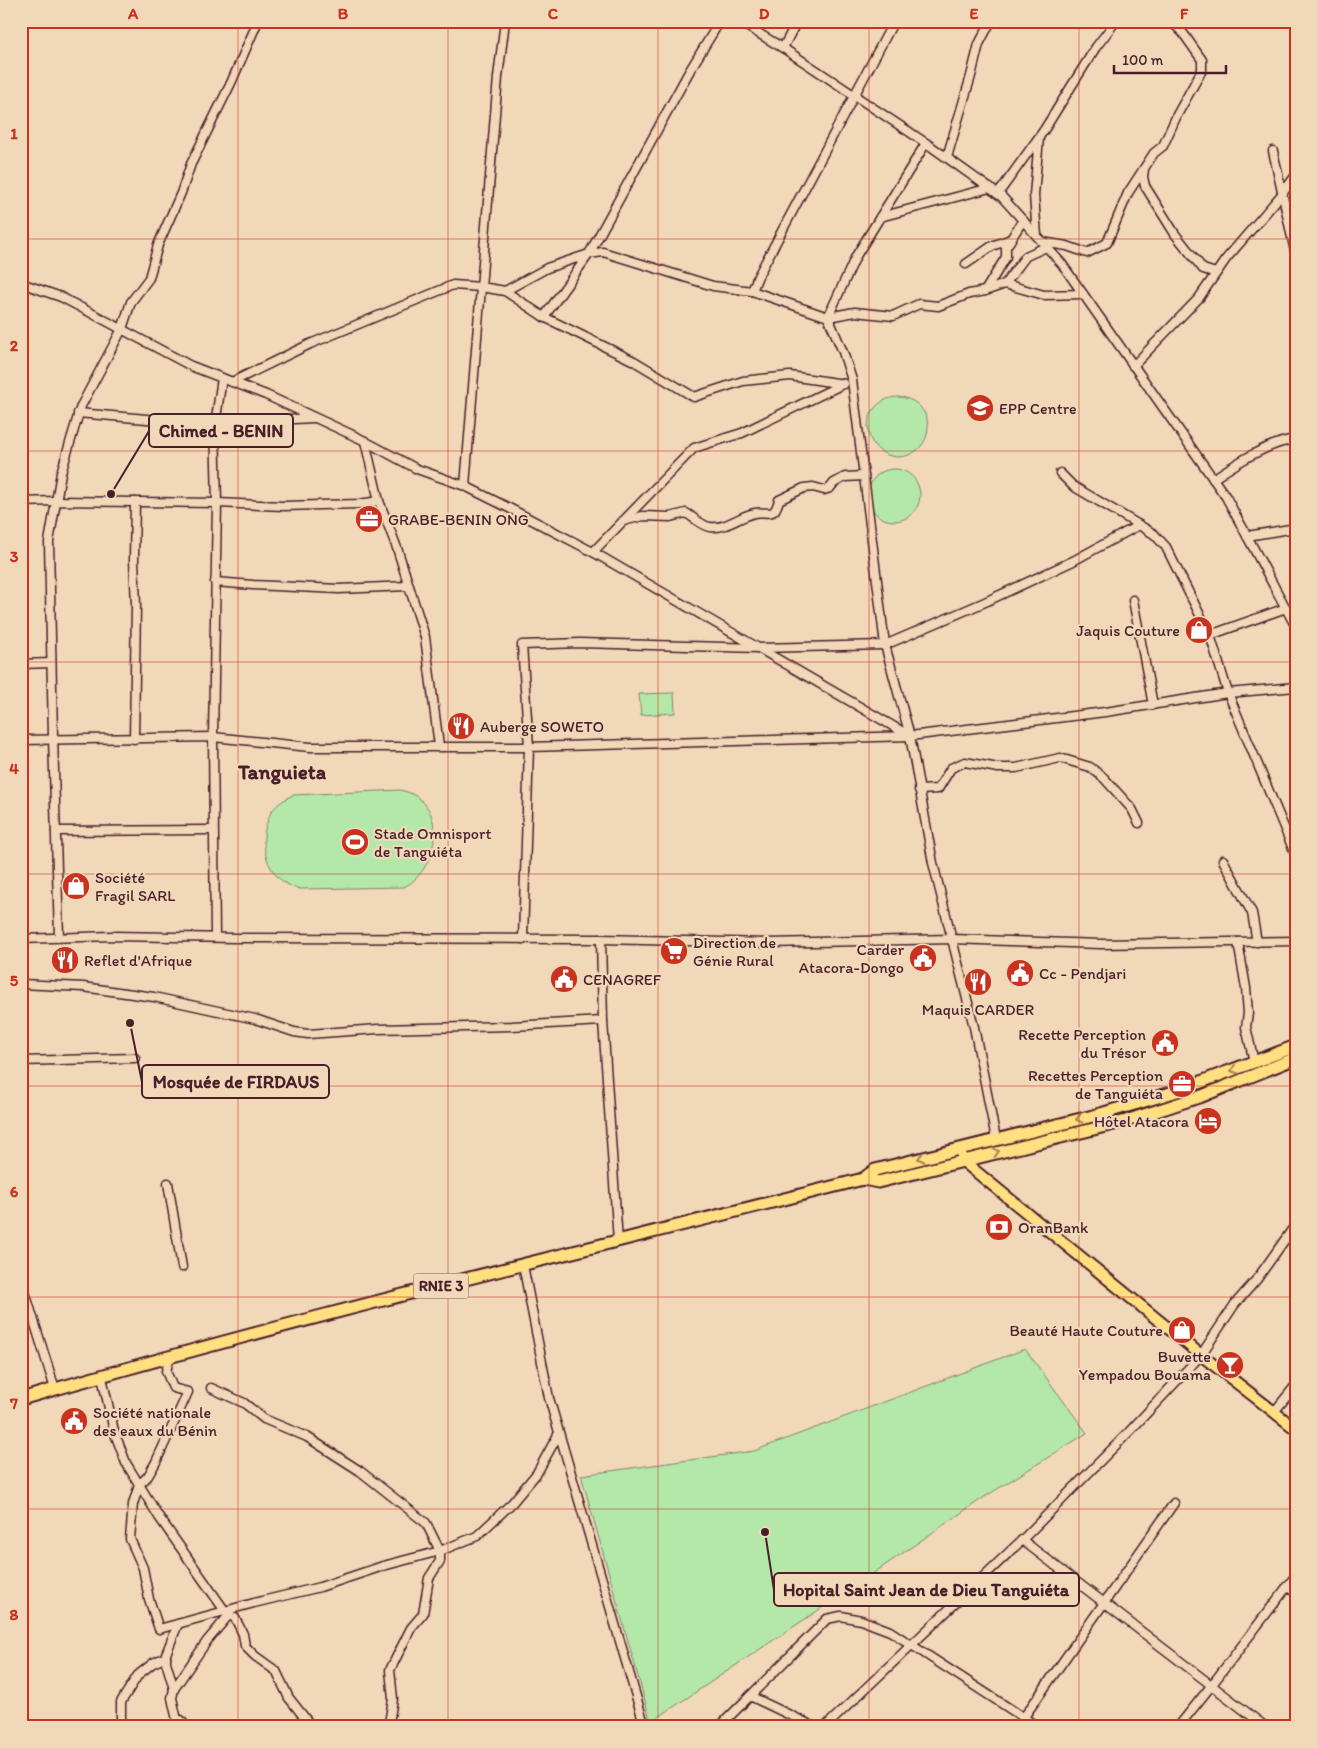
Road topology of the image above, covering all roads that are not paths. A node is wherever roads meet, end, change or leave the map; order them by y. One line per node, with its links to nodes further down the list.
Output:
1 (258, 21): 38 (street)
2 (506, 21): 31 (street)
3 (720, 21): 25 (street)
4 (738, 21): 10 (street)
5 (797, 21): 10 (street)
6 (894, 21): 11 (street)
7 (991, 21): 15 (street)
8 (1116, 21): 12 (street)
9 (1171, 21): 16 (street)
10 (783, 48): 11 (street)
11 (854, 96): 13 (street); 33 (street)
12 (1039, 138): 19 (street); 24 (street)
13 (926, 143): 15 (street); 21 (street)
14 (1272, 151): 20 (street)
15 (947, 157): 18 (street)
16 (1144, 167): 24 (street); 28 (street)
17 (1296, 175): 20 (street)
18 (990, 188): 19 (street); 21 (street)
19 (998, 194): 22 (street)
20 (1282, 194): 26 (street); 28 (street)
21 (880, 217): 37 (street)
22 (1023, 220): 23 (street); 24 (street)
23 (1011, 239): 27 (street); 34 (street)
24 (1042, 241): 30 (street); 35 (street)
25 (589, 254): 32 (street); 33 (street); 36 (street)
26 (1296, 256)
27 (966, 264)
28 (1216, 273): 39 (street)
29 (21, 283): 38 (street)
30 (1005, 284): 34 (street); 35 (street)
31 (481, 287): 32 (street); 42 (street); 52 (street)
32 (506, 291): 36 (street)
33 (752, 291): 37 (street)
34 (985, 291): 37 (street)
35 (1083, 294): 39 (street)
36 (544, 317): 43 (street)
37 (828, 317): 41 (street)
38 (122, 328): 40 (street); 44 (street)
39 (1134, 366): 51 (street)
40 (222, 378): 42 (street); 46 (street)
41 (852, 380): 43 (street); 50 (street)
42 (232, 382): 45 (street)
43 (844, 384): 58 (street)
44 (78, 413): 46 (street); 53 (street)
45 (316, 418): 46 (street); 48 (street)
46 (215, 425): 57 (street)
47 (1296, 439): 51 (street)
48 (364, 441): 52 (street); 54 (street)
49 (1060, 473): 59 (street)
50 (864, 476): 58 (street); 70 (street)
51 (1213, 479): 61 (street)
52 (464, 486): 62 (street)
53 (56, 501): 55 (street); 56 (street); 72 (street)
54 (379, 501): 57 (street); 64 (street)
55 (21, 502)
56 (135, 502): 57 (street); 79 (street)
57 (217, 503): 63 (street)
58 (623, 521): 62 (street)
59 (1139, 526): 69 (street); 70 (street)
60 (1296, 528): 61 (street)
61 (1247, 536): 66 (street)
62 (593, 552): 71 (street)
63 (215, 582): 64 (street); 78 (street)
64 (408, 586): 82 (street)
65 (1133, 600): 76 (street)
66 (1286, 608): 67 (street); 69 (street)
67 (1294, 618): 68 (street)
68 (1296, 627)
69 (1210, 635): 75 (street)
70 (885, 645): 71 (street); 77 (street)
71 (759, 648): 77 (street); 83 (street)
72 (51, 662): 73 (street); 81 (street)
73 (21, 664)
74 (1296, 687): 75 (street)
75 (1228, 693): 76 (street); 88 (street)
76 (1153, 705): 77 (street)
77 (910, 736): 83 (street); 84 (street)
78 (213, 737): 79 (street); 82 (street); 86 (street)
79 (134, 739): 81 (street)
80 (21, 740): 81 (street)
81 (53, 740): 87 (street)
82 (439, 746): 83 (street)
83 (529, 746): 93 (street)
84 (919, 790): 85 (street); 95 (street)
85 (1139, 823)
86 (213, 830): 87 (street); 90 (street)
87 (56, 831): 91 (street)
88 (1296, 856)
89 (1223, 860): 98 (street)
90 (215, 937): 91 (street); 93 (street)
91 (60, 938): 92 (street)
92 (21, 939)
93 (523, 939): 94 (street)
94 (601, 939): 95 (street); 100 (street)
95 (952, 939): 97 (street); 108 (street)
96 (1296, 941): 98 (street)
97 (1238, 942): 98 (street); 105 (street)
98 (1258, 942)
99 (21, 984): 100 (street)
100 (603, 1021): 114 (street)
101 (1296, 1046): 105 (highway, RNIE 3)
102 (135, 1058): 104 (street)
103 (1296, 1058): 107 (highway, RNIE 3)
104 (21, 1061)
105 (1254, 1062): 106 (highway, RNIE 3, one-way to 106)
106 (1177, 1091): 107 (highway); 108 (highway, RNIE 3, one-way to 108)
107 (1181, 1103): 110 (highway, RNIE 3, one-way to 107)
108 (996, 1139): 109 (highway, RNIE 3)
109 (961, 1148): 110 (main road); 111 (highway, RNIE 3, one-way to 111)
110 (963, 1161): 111 (highway, RNIE 3); 118 (main road)
111 (863, 1180): 114 (highway, RNIE 3)
112 (168, 1183): 116 (street)
113 (1296, 1224): 118 (street)
114 (618, 1242): 115 (highway, RNIE 3)
115 (523, 1264): 119 (highway, RNIE 3); 127 (street)
116 (182, 1267)
117 (21, 1278): 123 (street)
118 (1201, 1355): 125 (main road); 130 (street)
119 (170, 1357): 120 (highway, RNIE 3); 128 (street)
120 (102, 1377): 123 (highway, RNIE 3); 128 (street)
121 (1296, 1386): 125 (street)
122 (211, 1388): 131 (street)
123 (55, 1389): 124 (highway, RNIE 3)
124 (21, 1399)
125 (1274, 1412): 126 (main road)
126 (1296, 1429)
127 (559, 1433): 131 (street); 149 (street)
128 (139, 1485): 136 (street); 137 (street)
129 (1174, 1503): 135 (street)
130 (1022, 1540): 135 (street); 138 (street)
131 (440, 1551): 136 (street); 145 (street)
132 (1296, 1575): 133 (street)
133 (1287, 1586): 134 (street); 140 (street)
134 (1296, 1593)
135 (1105, 1604): 140 (street); 143 (street)
136 (228, 1612): 137 (street); 141 (street); 148 (street)
137 (178, 1624): 139 (street)
138 (910, 1645): 142 (street); 143 (street); 152 (street)
139 (166, 1657): 141 (street); 146 (street)
140 (1211, 1686): 155 (street); 156 (street)
141 (174, 1689): 144 (street)
142 (750, 1696): 150 (street); 151 (street)
143 (1024, 1717): 153 (street); 154 (street)
144 (175, 1723): 147 (street)
145 (389, 1723)
146 (121, 1727)
147 (186, 1727)
148 (312, 1727)
149 (646, 1727)
150 (719, 1727)
151 (815, 1727)
152 (825, 1727)
153 (1017, 1727)
154 (1038, 1727)
155 (1178, 1727)
156 (1266, 1727)

